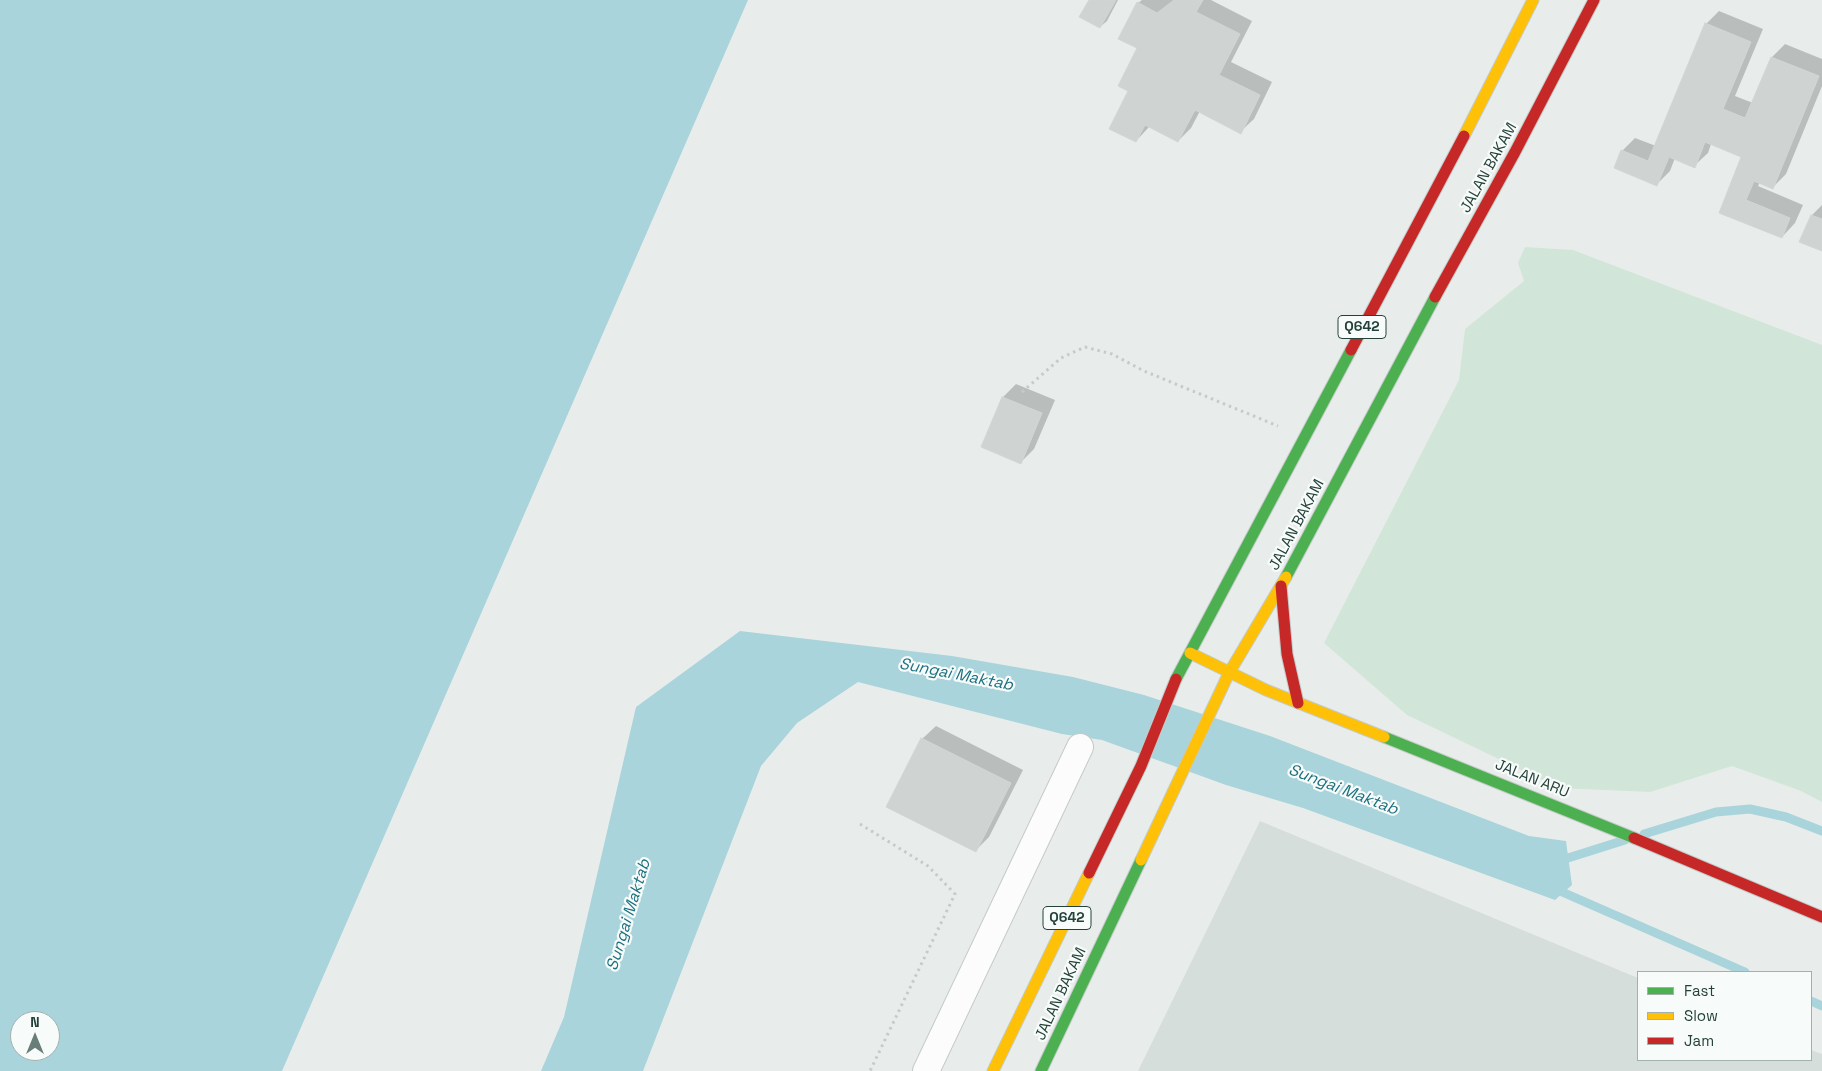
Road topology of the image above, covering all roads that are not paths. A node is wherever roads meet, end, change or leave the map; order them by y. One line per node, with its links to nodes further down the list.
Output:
1 (1533, 0): 4 (main road, JALAN BAKAM / Q642)
2 (1594, 0): 3 (main road, JALAN BAKAM / Q642)
3 (1281, 586): 5 (main road, JALAN BAKAM / Q642); 6 (main road)
4 (1190, 653): 5 (main road, JALAN ARU); 10 (main road, JALAN BAKAM / Q642)
5 (1229, 673): 6 (main road, JALAN ARU); 11 (main road, JALAN BAKAM / Q642)
6 (1298, 703): 8 (main road, JALAN ARU)
7 (1080, 747): 9 (street)
8 (1822, 917)
9 (926, 1071)
10 (993, 1071)
11 (1041, 1071)

